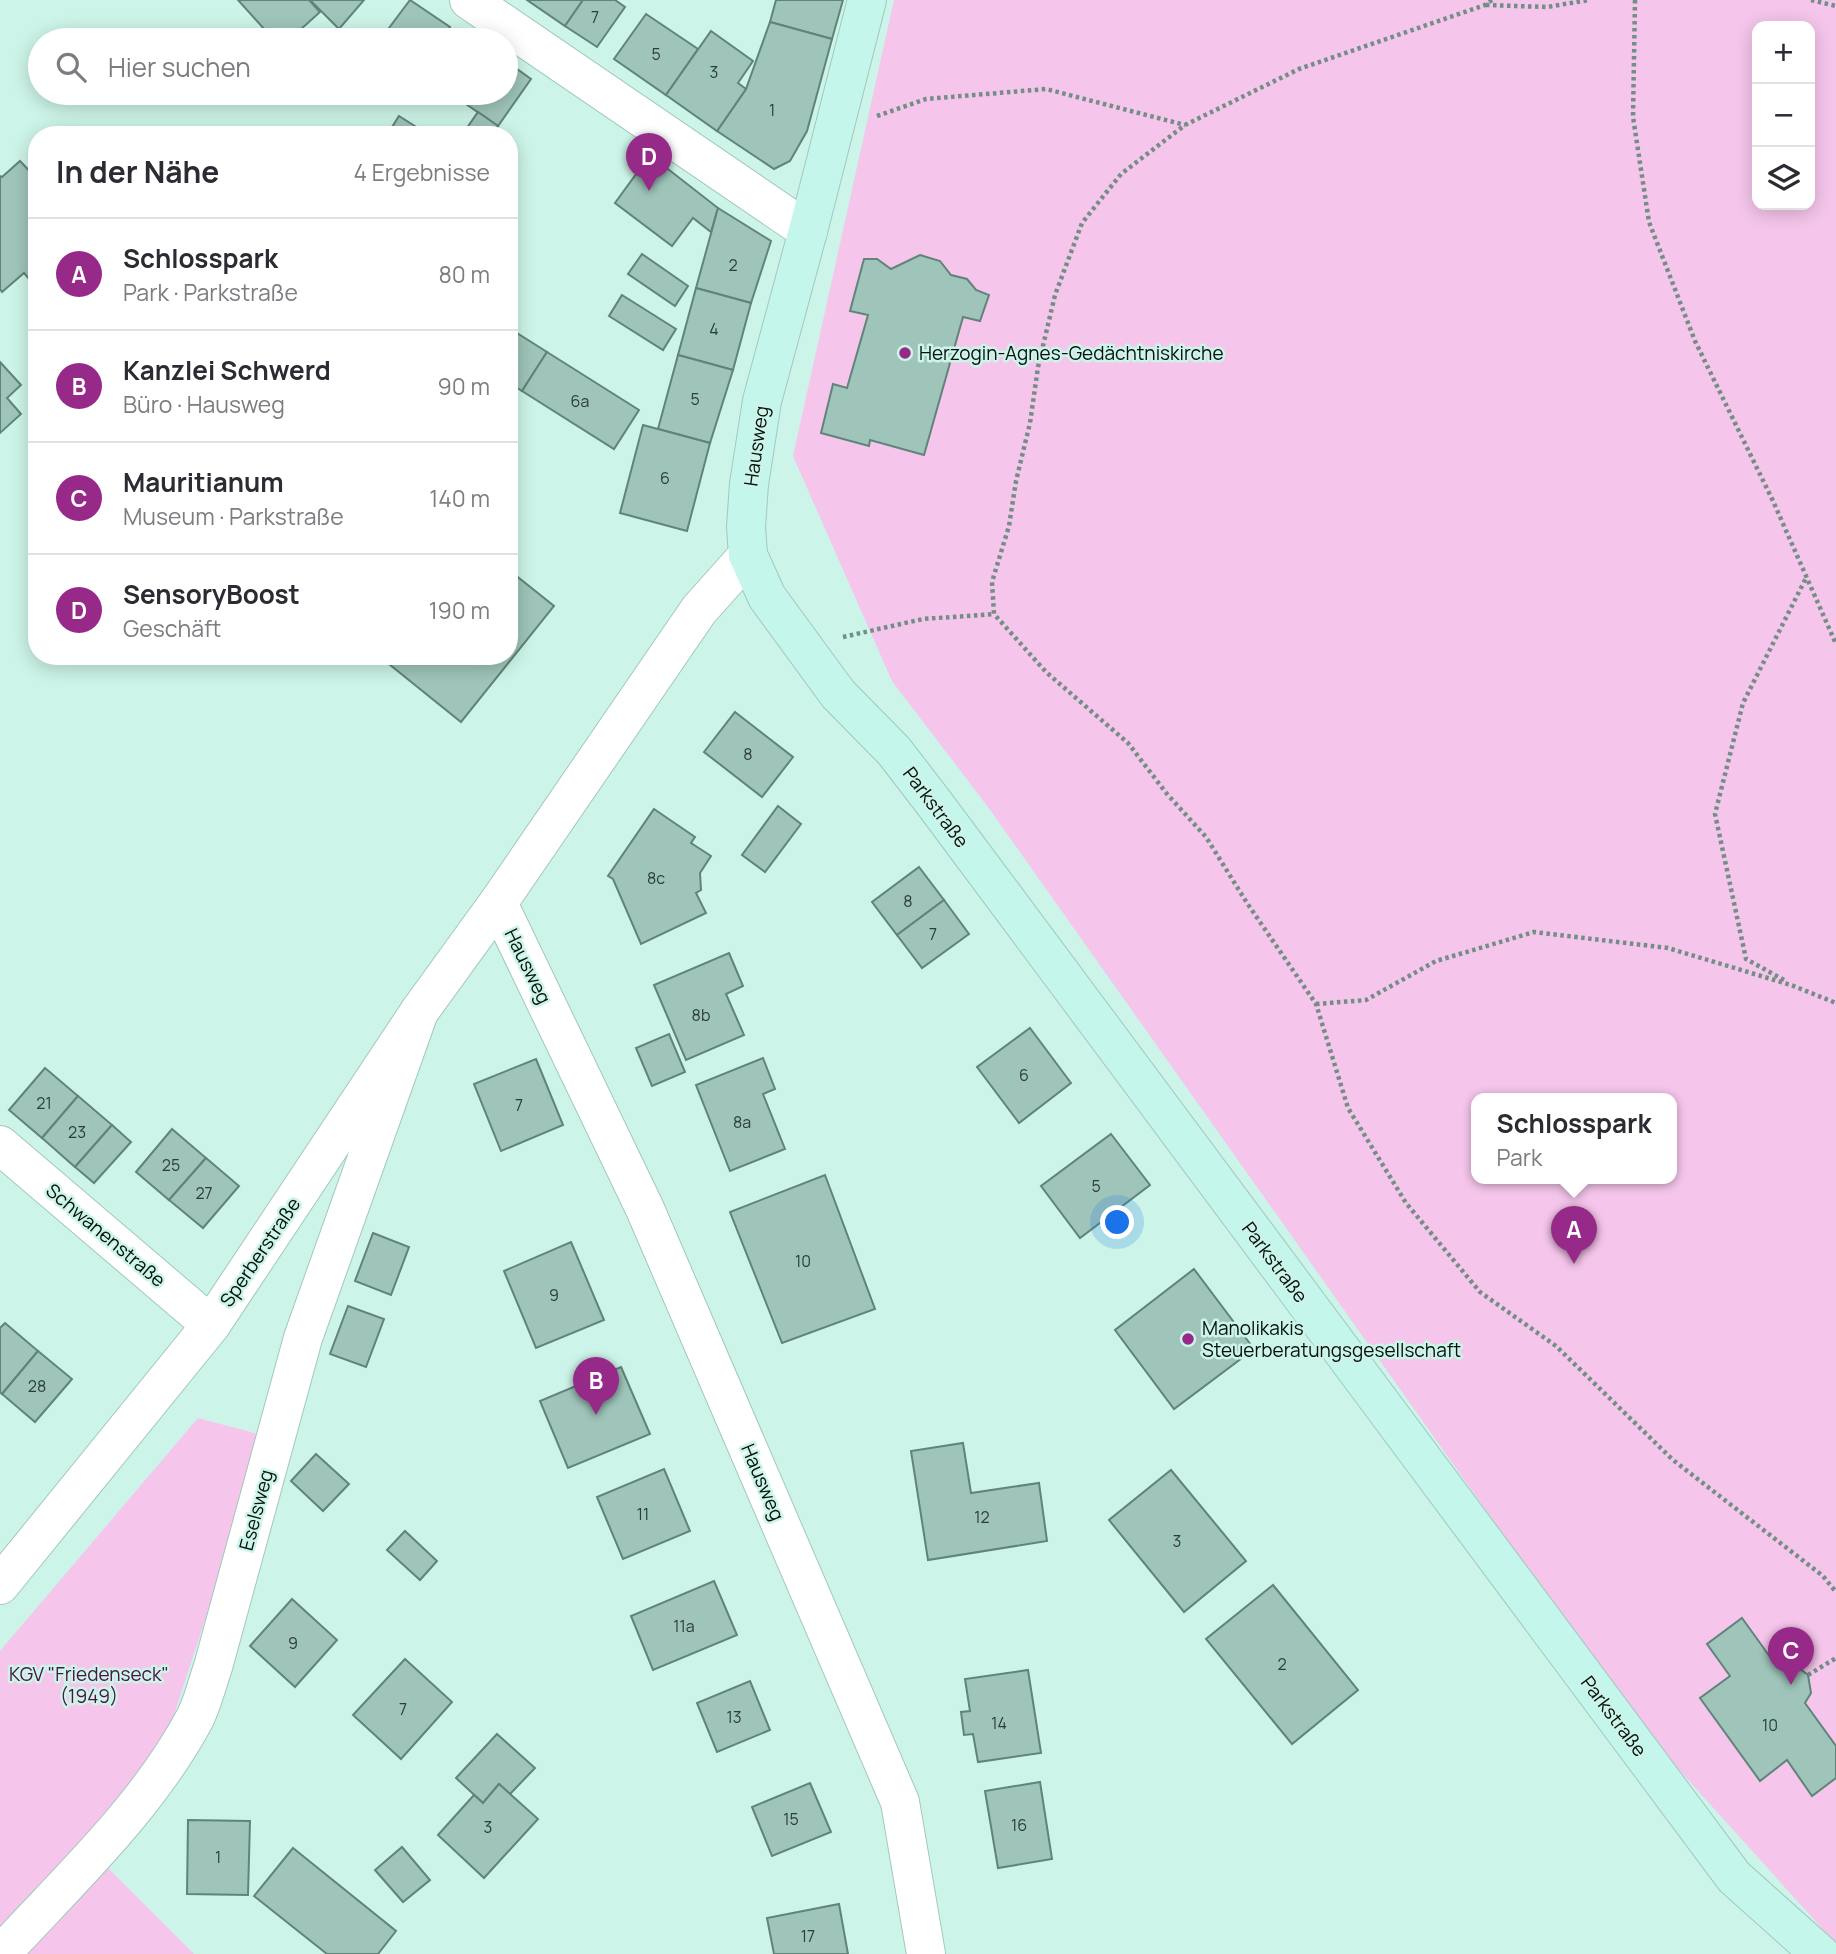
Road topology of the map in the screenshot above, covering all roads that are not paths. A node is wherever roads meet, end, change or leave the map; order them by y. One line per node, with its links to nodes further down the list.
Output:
1 (469, 0): 3 (street)
2 (867, 0): 5 (street, Hausweg)
3 (510, 28)
4 (518, 33): 5 (street)
5 (808, 231): 6 (street, Hausweg)
6 (748, 555): 7 (street); 14 (street, Parkstraße)
7 (498, 903): 8 (street, Sperberstraße); 13 (street, Hausweg)
8 (419, 1012): 10 (street, Sperberstraße); 12 (street, Eselsweg)
9 (0, 1145): 10 (street, Schwanenstraße)
10 (211, 1325): 11 (street, Sperberstraße)
11 (0, 1585)
12 (1, 1954)
13 (926, 1954)
14 (1820, 1954)

